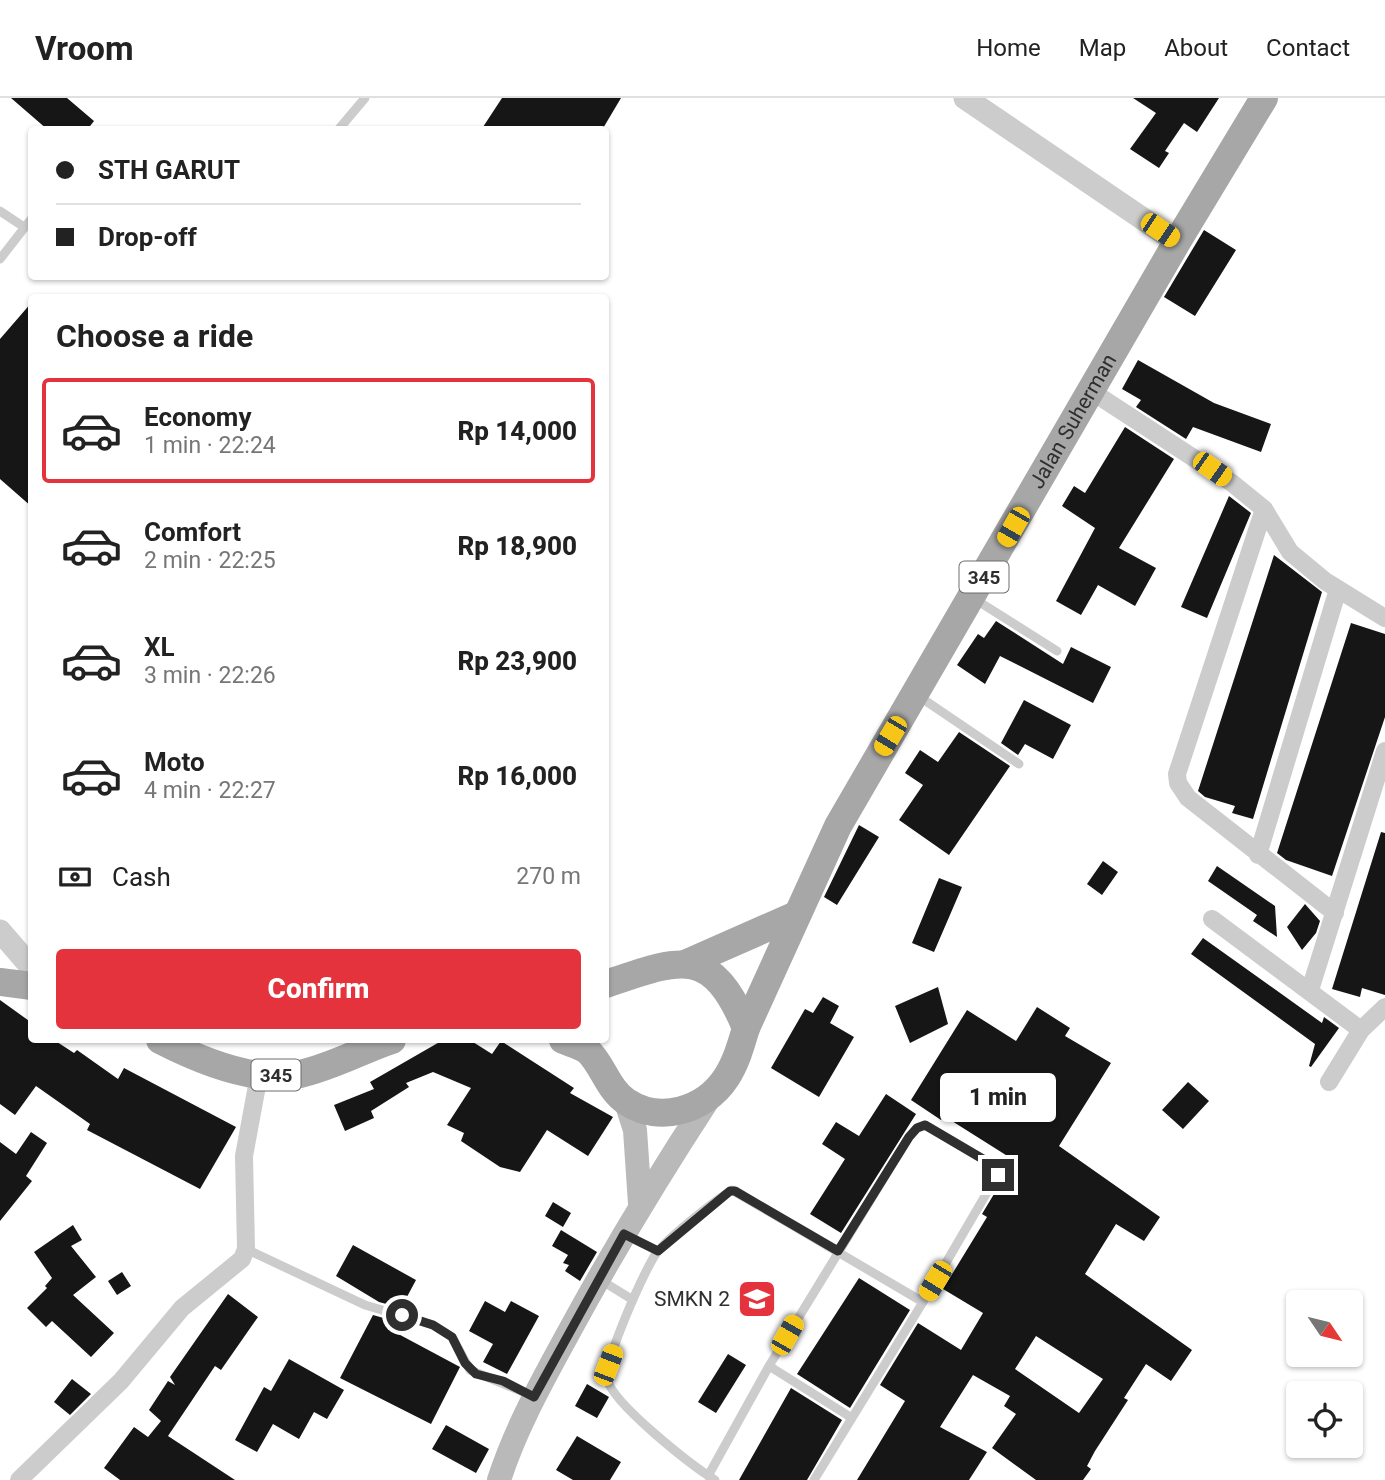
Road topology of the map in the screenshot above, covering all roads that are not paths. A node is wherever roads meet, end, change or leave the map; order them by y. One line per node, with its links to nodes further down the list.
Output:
1 (365, 98): 4 (lane)
2 (965, 98): 8 (street)
3 (1264, 98): 8 (main road, Jalan Suherman / 345)
4 (341, 126)
5 (0, 211): 7 (lane)
6 (28, 223): 7 (lane)
7 (24, 228): 9 (lane)
8 (1177, 242): 10 (main road, Jalan Suherman / 345)
9 (0, 259)
10 (1091, 391): 11 (street); 13 (main road, Jalan Suherman / 345)
11 (1264, 509): 12 (street); 19 (street)
12 (1338, 589): 14 (street); 19 (street)
13 (972, 598): 15 (lane); 16 (main road, Jalan Suherman / 345)
14 (1385, 618)
15 (1057, 651)
16 (916, 694): 18 (lane); 21 (main road, Jalan Suherman / 345)
17 (1385, 751): 20 (street)
18 (1018, 764)
19 (1258, 855): 20 (street)
20 (1335, 913): 29 (street)
21 (796, 915): 25 (main road); 31 (main road, Jalan Suherman)
22 (1212, 919): 29 (street)
23 (0, 931): 24 (street)
24 (28, 963)
25 (687, 963): 27 (main road); 31 (main road)
26 (0, 982): 28 (main road)
27 (609, 983)
28 (28, 986)
29 (1310, 990): 32 (street)
30 (1385, 1007): 32 (street)
31 (746, 1028): 38 (main road, Jalan Suherman)
32 (1361, 1030): 37 (street)
33 (166, 1043): 36 (main road, 345)
34 (384, 1043): 36 (main road, 345)
35 (579, 1043): 39 (main road)
36 (258, 1075): 42 (street)
37 (1329, 1082)
38 (708, 1100): 39 (main road); 40 (main road)
39 (626, 1102): 40 (main road)
40 (640, 1204): 41 (main road)
41 (624, 1234): 43 (lane); 45 (main road)
42 (246, 1249): 49 (lane); 52 (street)
43 (658, 1251): 44 (lane); 46 (lane)
44 (838, 1251): 47 (lane); 47 (lane); 48 (lane)
45 (598, 1279): 46 (lane); 49 (main road)
46 (633, 1300): 51 (lane)
47 (923, 1302): 50 (lane)
48 (769, 1366): 50 (lane); 51 (lane)
49 (534, 1397): 53 (main road)
50 (852, 1418): 54 (lane)
51 (711, 1478)
52 (19, 1480)
53 (499, 1480)
54 (814, 1480)

